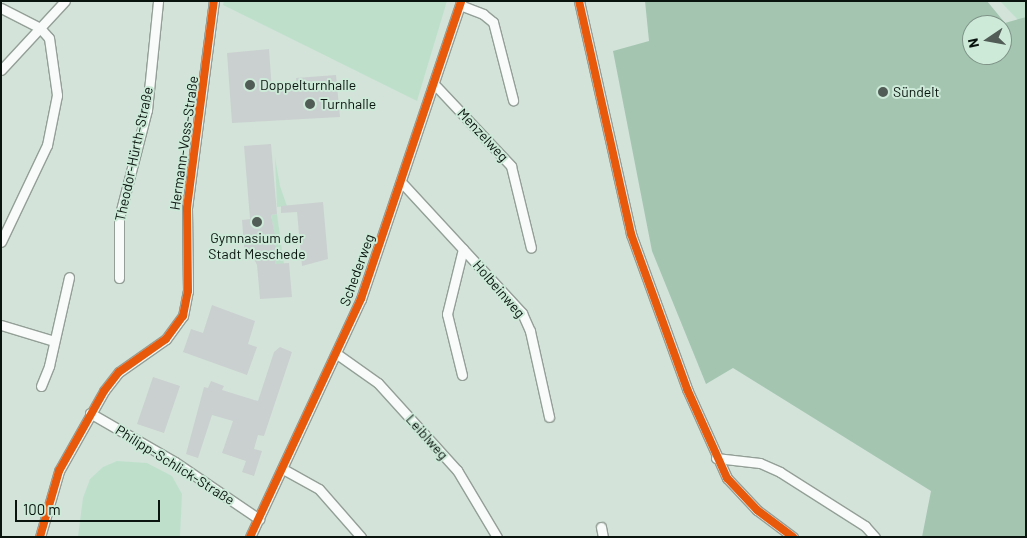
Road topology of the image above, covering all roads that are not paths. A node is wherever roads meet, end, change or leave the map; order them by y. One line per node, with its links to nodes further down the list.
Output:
1 (64, 1): 7 (street)
2 (158, 1): 16 (street, Theodor-Hürth-Straße)
3 (214, 1): 22 (street, Hermann-Voss-Straße)
4 (579, 1): 24 (street)
5 (461, 3): 9 (street, Schederweg); 10 (street)
6 (1, 8): 7 (street)
7 (40, 28): 8 (street); 12 (street)
8 (1, 70)
9 (436, 86): 11 (street, Schederweg); 13 (street, Menzelweg)
10 (513, 100)
11 (402, 184): 14 (street, Holbeinweg); 19 (street, Schederweg)
12 (1, 242)
13 (531, 248)
14 (463, 249): 20 (street); 23 (street, Holbeinweg)
15 (69, 277): 18 (street)
16 (120, 278)
17 (1, 325): 18 (street)
18 (54, 341): 21 (street)
19 (338, 354): 25 (street, Schederweg); 31 (street, Leiblweg)
20 (462, 375)
21 (41, 386)
22 (90, 413): 26 (street, Philipp-Schlick-Straße); 28 (street, Hermann-Voss-Straße)
23 (549, 417)
24 (716, 458): 33 (street); 34 (street)
25 (283, 469): 26 (street, Schederweg); 30 (street)
26 (259, 519): 29 (street, Schederweg)
27 (601, 527): 32 (street)
28 (40, 537)
29 (250, 537)
30 (361, 537)
31 (497, 537)
32 (603, 537)
33 (793, 537)
34 (875, 537)

